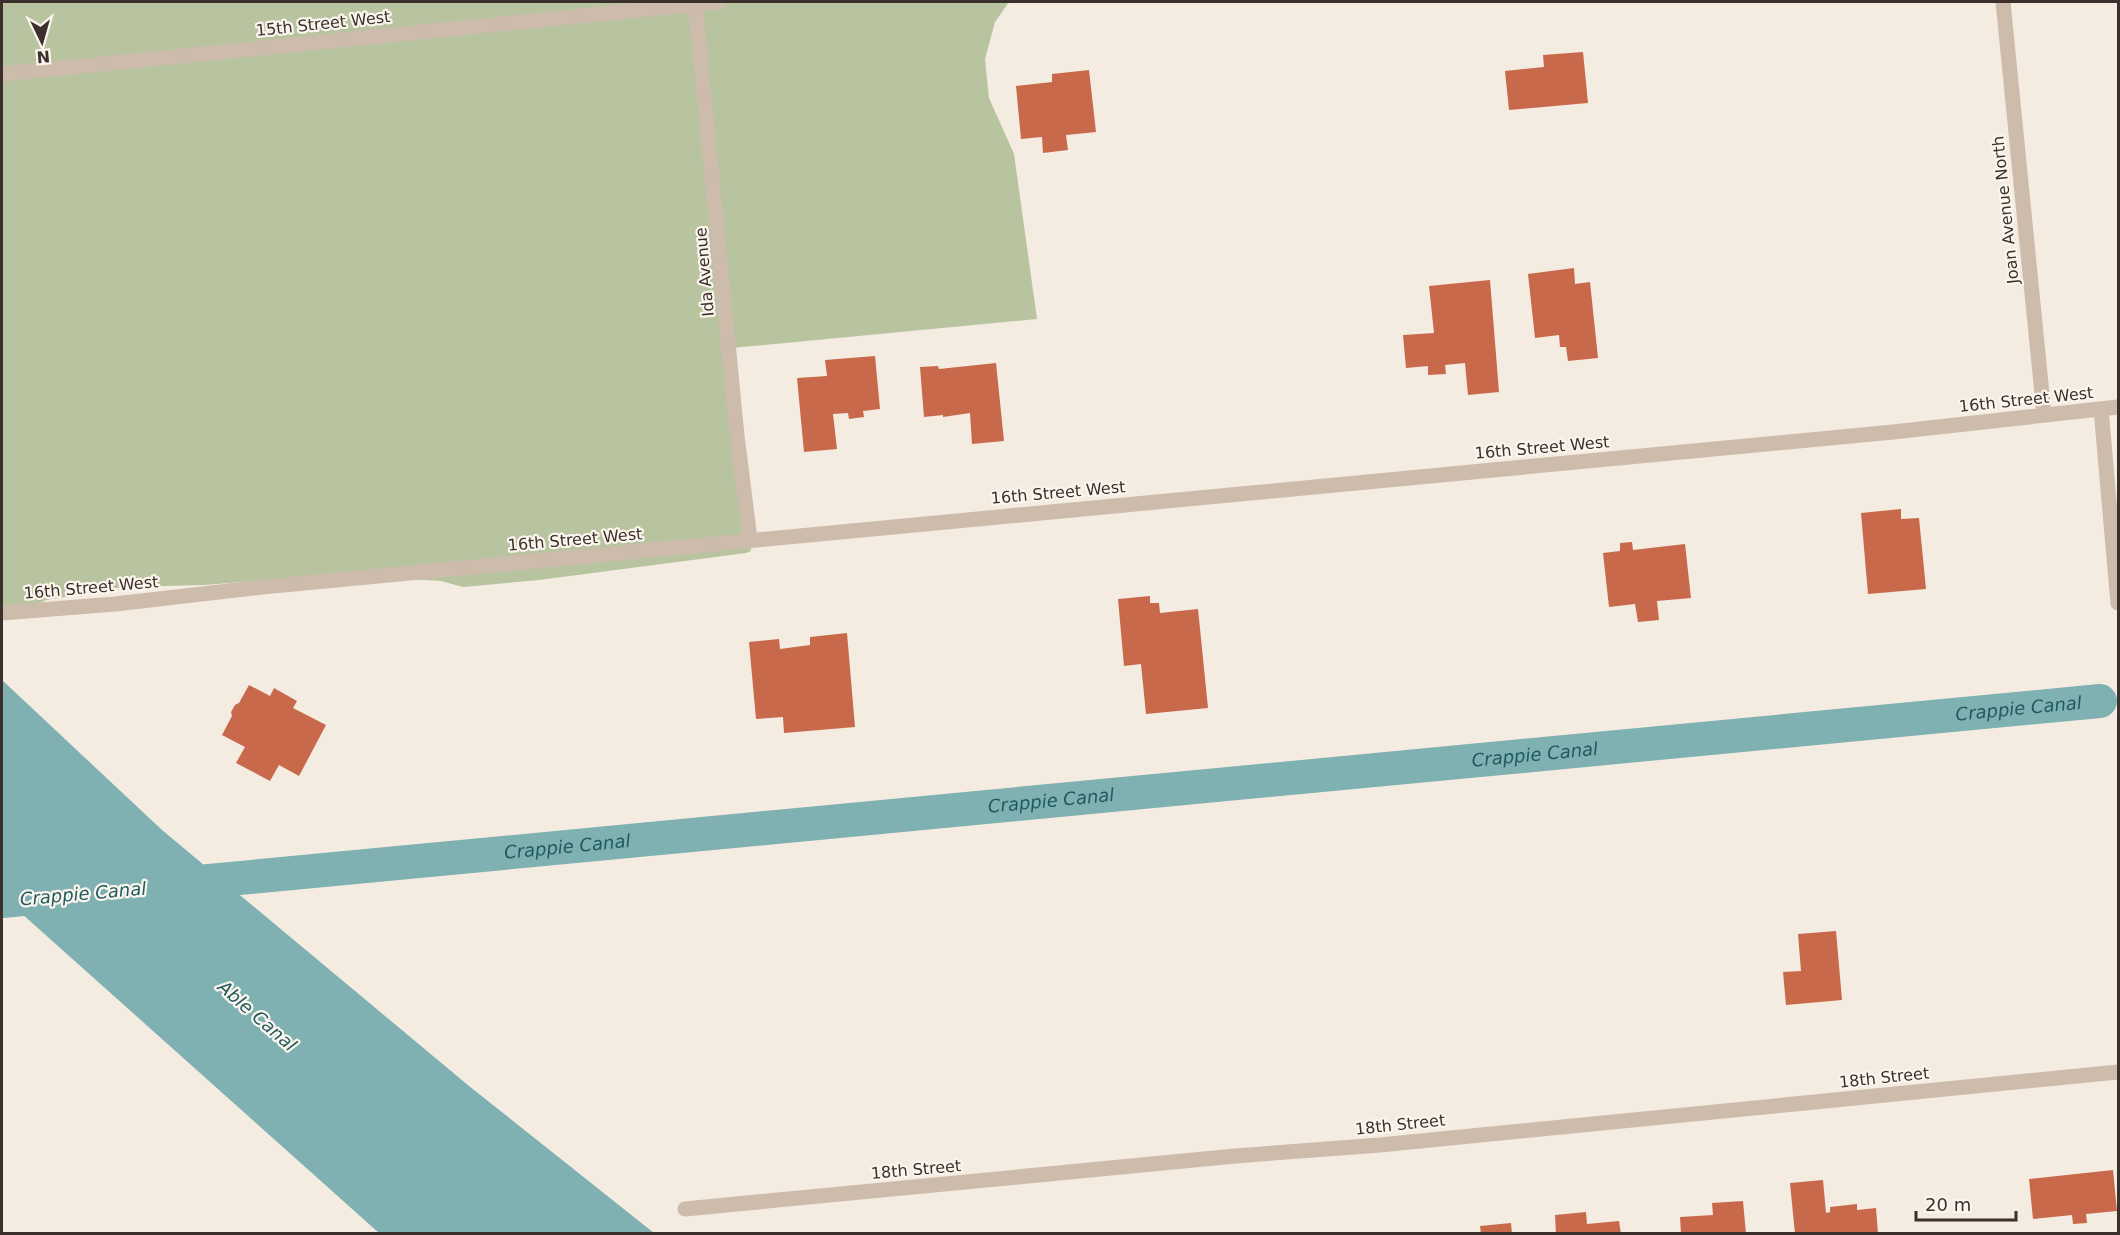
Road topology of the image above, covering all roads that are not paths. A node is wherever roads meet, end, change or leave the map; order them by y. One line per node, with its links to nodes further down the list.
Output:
1 (719, 2): 3 (street, 15th Street West)
2 (2003, 2): 7 (street, Joan Avenue North)
3 (695, 3): 4 (street, 15th Street West); 8 (street, Ida Avenue)
4 (2, 74)
5 (2118, 407): 6 (street, 16th Street West)
6 (2102, 409): 7 (street, 16th Street West); 9 (street)
7 (2044, 414): 8 (street, 16th Street West)
8 (750, 539): 10 (street, 16th Street West)
9 (2118, 603)
10 (2, 613)
11 (2118, 1072): 12 (street, 18th Street)
12 (685, 1209)

